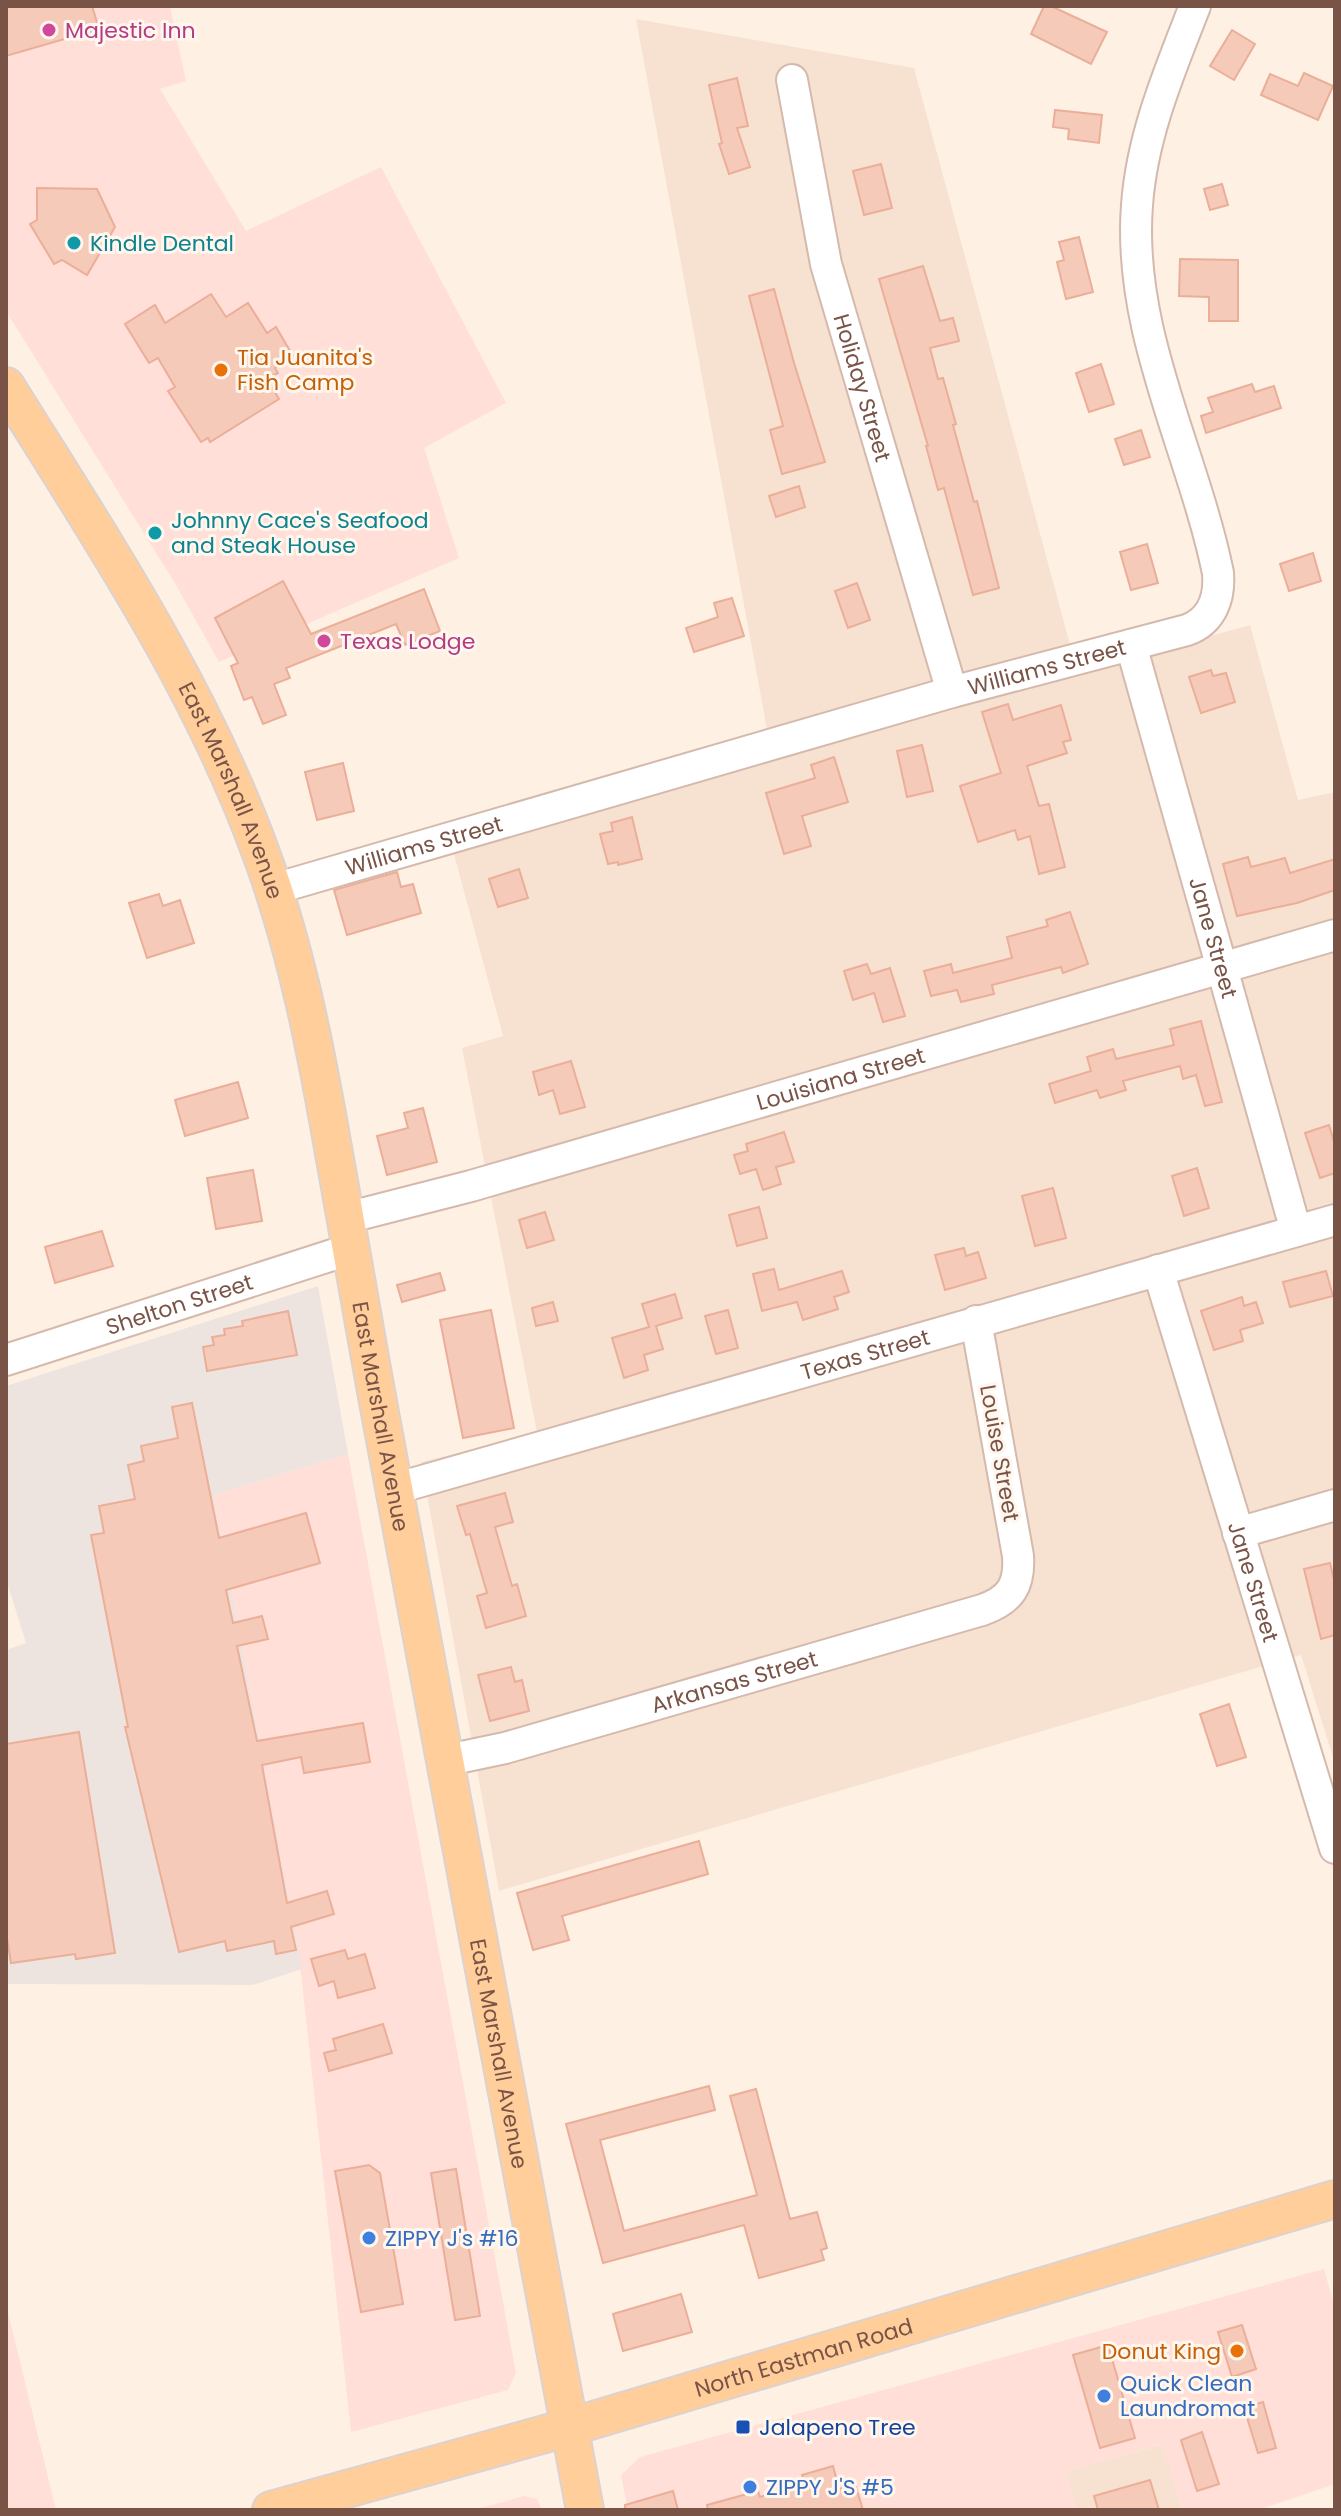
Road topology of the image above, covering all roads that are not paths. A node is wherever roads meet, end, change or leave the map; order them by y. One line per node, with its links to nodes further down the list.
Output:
1 (1195, 6): 4 (street, Williams Street)
2 (792, 80): 5 (street, Holiday Street)
3 (6, 386): 6 (main road, East Marshall Avenue)
4 (1131, 645): 5 (street, Williams Street); 8 (street, Jane Street)
5 (952, 692): 6 (street, Williams Street)
6 (274, 889): 11 (main road, East Marshall Avenue)
7 (1335, 935): 8 (street, Louisiana Street)
8 (1220, 968): 10 (street, Jane Street); 11 (street, Louisiana Street)
9 (1335, 1220): 10 (street, Texas Street)
10 (1296, 1231): 12 (street, Texas Street)
11 (348, 1234): 14 (street, Shelton Street); 15 (main road, East Marshall Avenue)
12 (1158, 1270): 13 (street, Texas Street); 17 (street, Jane Street)
13 (976, 1321): 15 (street, Texas Street); 18 (street, Louise Street)
14 (6, 1360)
15 (394, 1489): 19 (main road, East Marshall Avenue)
16 (1335, 1505): 17 (street)
17 (1238, 1533): 20 (street, Jane Street)
18 (1016, 1585): 19 (street, Arkansas Street)
19 (443, 1761): 22 (main road, East Marshall Avenue)
20 (1333, 1832)
21 (1335, 2199): 22 (main road, North Eastman Road)
22 (570, 2427): 23 (main road, North Eastman Road); 24 (main road, East Marshall Avenue)
23 (271, 2510)
24 (585, 2510)

